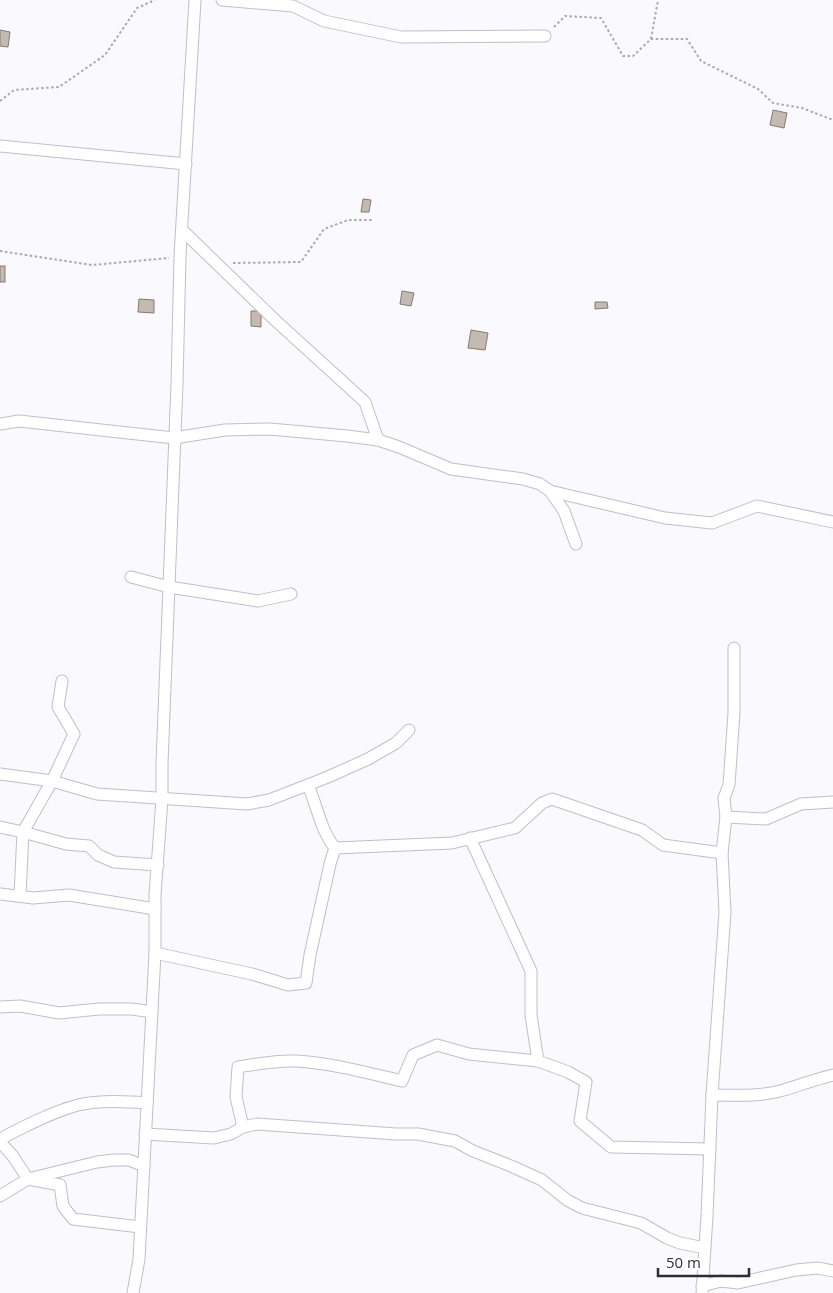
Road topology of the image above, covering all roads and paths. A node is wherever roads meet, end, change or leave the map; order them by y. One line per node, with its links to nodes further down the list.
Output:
1 (155, 0): 7 (path)
2 (195, 0): 10 (street)
3 (222, 0): 5 (street)
4 (658, 0): 6 (path)
5 (545, 36): 6 (path)
6 (652, 39): 8 (path)
7 (0, 101)
8 (833, 120)
9 (0, 146): 10 (street)
10 (186, 164): 12 (street)
11 (374, 220): 15 (path)
12 (182, 230): 14 (street); 15 (street)
13 (0, 251): 14 (path)
14 (180, 256): 17 (street)
15 (216, 262): 18 (street)
16 (0, 424): 17 (street)
17 (174, 438): 18 (street); 23 (street)
18 (378, 440): 19 (street)
19 (550, 491): 20 (street); 21 (street)
20 (833, 522)
21 (576, 544)
22 (131, 576): 23 (street)
23 (169, 587): 24 (street); 31 (street)
24 (291, 594)
25 (734, 648): 33 (street)
26 (62, 681): 29 (street)
27 (409, 730): 30 (street)
28 (0, 774): 29 (street)
29 (52, 781): 31 (street); 35 (street)
30 (308, 785): 31 (street); 37 (street)
31 (162, 799): 39 (street)
32 (833, 802): 33 (street)
33 (726, 817): 38 (street)
34 (0, 827): 35 (street)
35 (23, 832): 39 (street); 41 (street)
36 (470, 838): 37 (street); 38 (street); 46 (street)
37 (335, 848): 43 (street)
38 (722, 853): 48 (street)
39 (158, 865): 42 (street)
40 (0, 894): 41 (street)
41 (20, 896): 42 (street)
42 (155, 909): 43 (street)
43 (155, 953): 45 (street)
44 (0, 1006): 45 (street)
45 (152, 1012): 49 (street)
46 (538, 1061): 50 (street); 53 (street)
47 (833, 1075): 48 (street)
48 (712, 1094): 53 (street)
49 (146, 1103): 51 (street); 52 (street)
50 (243, 1126): 51 (street); 58 (street)
51 (145, 1134): 54 (street)
52 (0, 1141): 55 (street)
53 (710, 1149): 58 (street)
54 (144, 1166): 55 (street); 57 (street)
55 (28, 1179): 56 (street); 57 (street)
56 (0, 1196)
57 (140, 1227): 61 (street)
58 (705, 1248): 60 (street)
59 (833, 1271): 60 (street)
60 (702, 1290)
61 (133, 1293)

